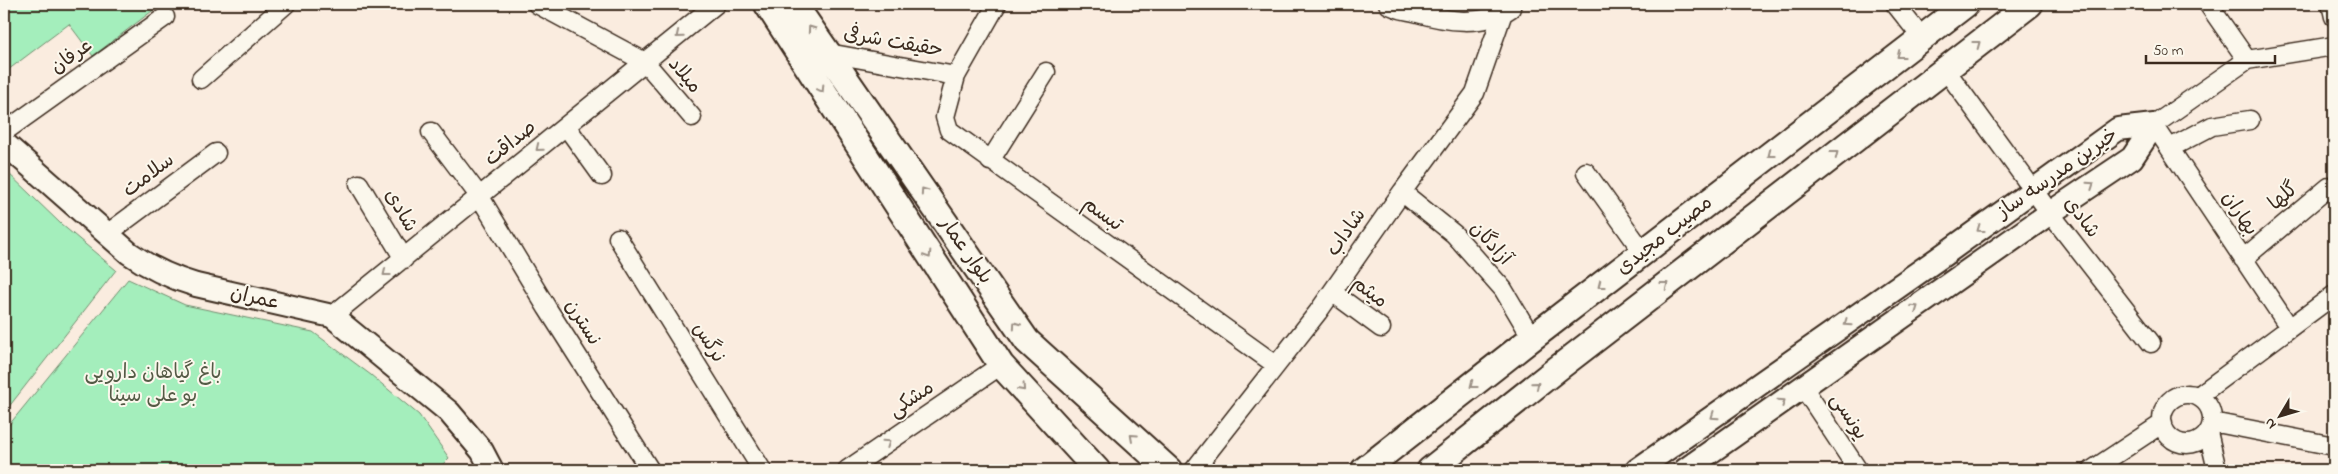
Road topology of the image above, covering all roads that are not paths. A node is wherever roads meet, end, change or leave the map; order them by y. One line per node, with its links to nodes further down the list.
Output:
1 (286, 4): 25 (street)
2 (537, 4): 21 (street)
3 (716, 4): 21 (street, صداقت, one-way to 21)
4 (767, 4): 56 (main road, بلوار عمار, one-way to 56)
5 (794, 4): 19 (main road, بلوار عمار, one-way to 5)
6 (997, 4): 24 (street, حقیقت شرفی)
7 (1388, 4): 14 (street)
8 (1518, 4): 14 (street)
9 (1895, 4): 17 (street)
10 (1966, 4): 17 (main road, مصیب مجیدی)
11 (2030, 4): 22 (main road, مصیب مجیدی, one-way to 11)
12 (2208, 4): 20 (street)
13 (2331, 4): 16 (street)
14 (1505, 9): 41 (street, شاداب)
15 (165, 17): 30 (street, عرفان)
16 (2334, 17)
17 (1922, 38): 46 (main road, مصیب مجیدی, one-way to 46)
18 (2334, 46): 20 (street)
19 (828, 54): 24 (street, حقیقت شرفی); 69 (main road, بلوار عمار, one-way to 19)
20 (2247, 60): 28 (street)
21 (645, 62): 26 (street, میلاد); 29 (street, صداقت)
22 (1945, 68): 40 (street, شادی); 72 (main road, مصیب مجیدی, one-way to 22)
23 (1046, 72): 35 (street)
24 (956, 76): 35 (street, تبسم)
25 (201, 79)
26 (692, 117)
27 (2250, 120): 33 (street)
28 (2154, 125): 33 (street, بهاران); 40 (street, خیرین مدرسه ساز); 43 (street, خیرین مدرسه ساز, one-way to 28)
29 (566, 126): 37 (street); 42 (street, صداقت, one-way to 42)
30 (4, 132)
31 (431, 132): 42 (street, نسترن)
32 (4, 142): 44 (street, عمران)
33 (2170, 148): 48 (street, بهاران)
34 (216, 153): 44 (street, سلامت)
35 (990, 160): 57 (street, تبسم)
36 (1586, 172): 46 (street)
37 (602, 176)
38 (359, 184): 47 (street, شادی)
39 (2329, 187): 48 (street, گلها)
40 (2034, 189): 43 (street, شادی); 73 (street, خیرین مدرسه ساز, one-way to 73)
41 (1402, 192): 49 (street, شاداب); 54 (street, آزادگان)
42 (480, 197): 47 (street, صداقت); 65 (street, نسترن)
43 (2050, 213): 55 (street, شادی); 58 (street, خیرین مدرسه ساز, one-way to 43)
44 (107, 234): 51 (street, عمران)
45 (618, 238): 66 (street, نرگس)
46 (1644, 252): 54 (main road, مصیب مجیدی, one-way to 54)
47 (404, 259): 51 (street, صداقت, one-way to 51)
48 (2243, 259): 53 (street, بهاران)
49 (1332, 292): 52 (street, میثم); 57 (street, شاداب)
50 (2334, 295): 53 (street)
51 (332, 316): 64 (street, عمران)
52 (1381, 328)
53 (2288, 328): 59 (street)
54 (1532, 338): 71 (main road, مصیب مجیدی, one-way to 71)
55 (2151, 343)
56 (1001, 365): 67 (street, مشکی, one-way to 56); 68 (main road, بلوار عمار, one-way to 68)
57 (1276, 365): 70 (street, شاداب)
58 (1803, 387): 63 (street, خیرین مدرسه ساز, one-way to 58); 74 (street, یونسی)
59 (2198, 396): 60 (street); 61 (street)
60 (2163, 423): 61 (street); 75 (street)
61 (2210, 427): 62 (street); 76 (street)
62 (2334, 446)
63 (1689, 469)
64 (492, 470)
65 (650, 470)
66 (762, 470)
67 (847, 470)
68 (1097, 470)
69 (1169, 470)
70 (1194, 470)
71 (1364, 470)
72 (1430, 470)
73 (1637, 470)
74 (1858, 470)
75 (2092, 470)
76 (2217, 470)

